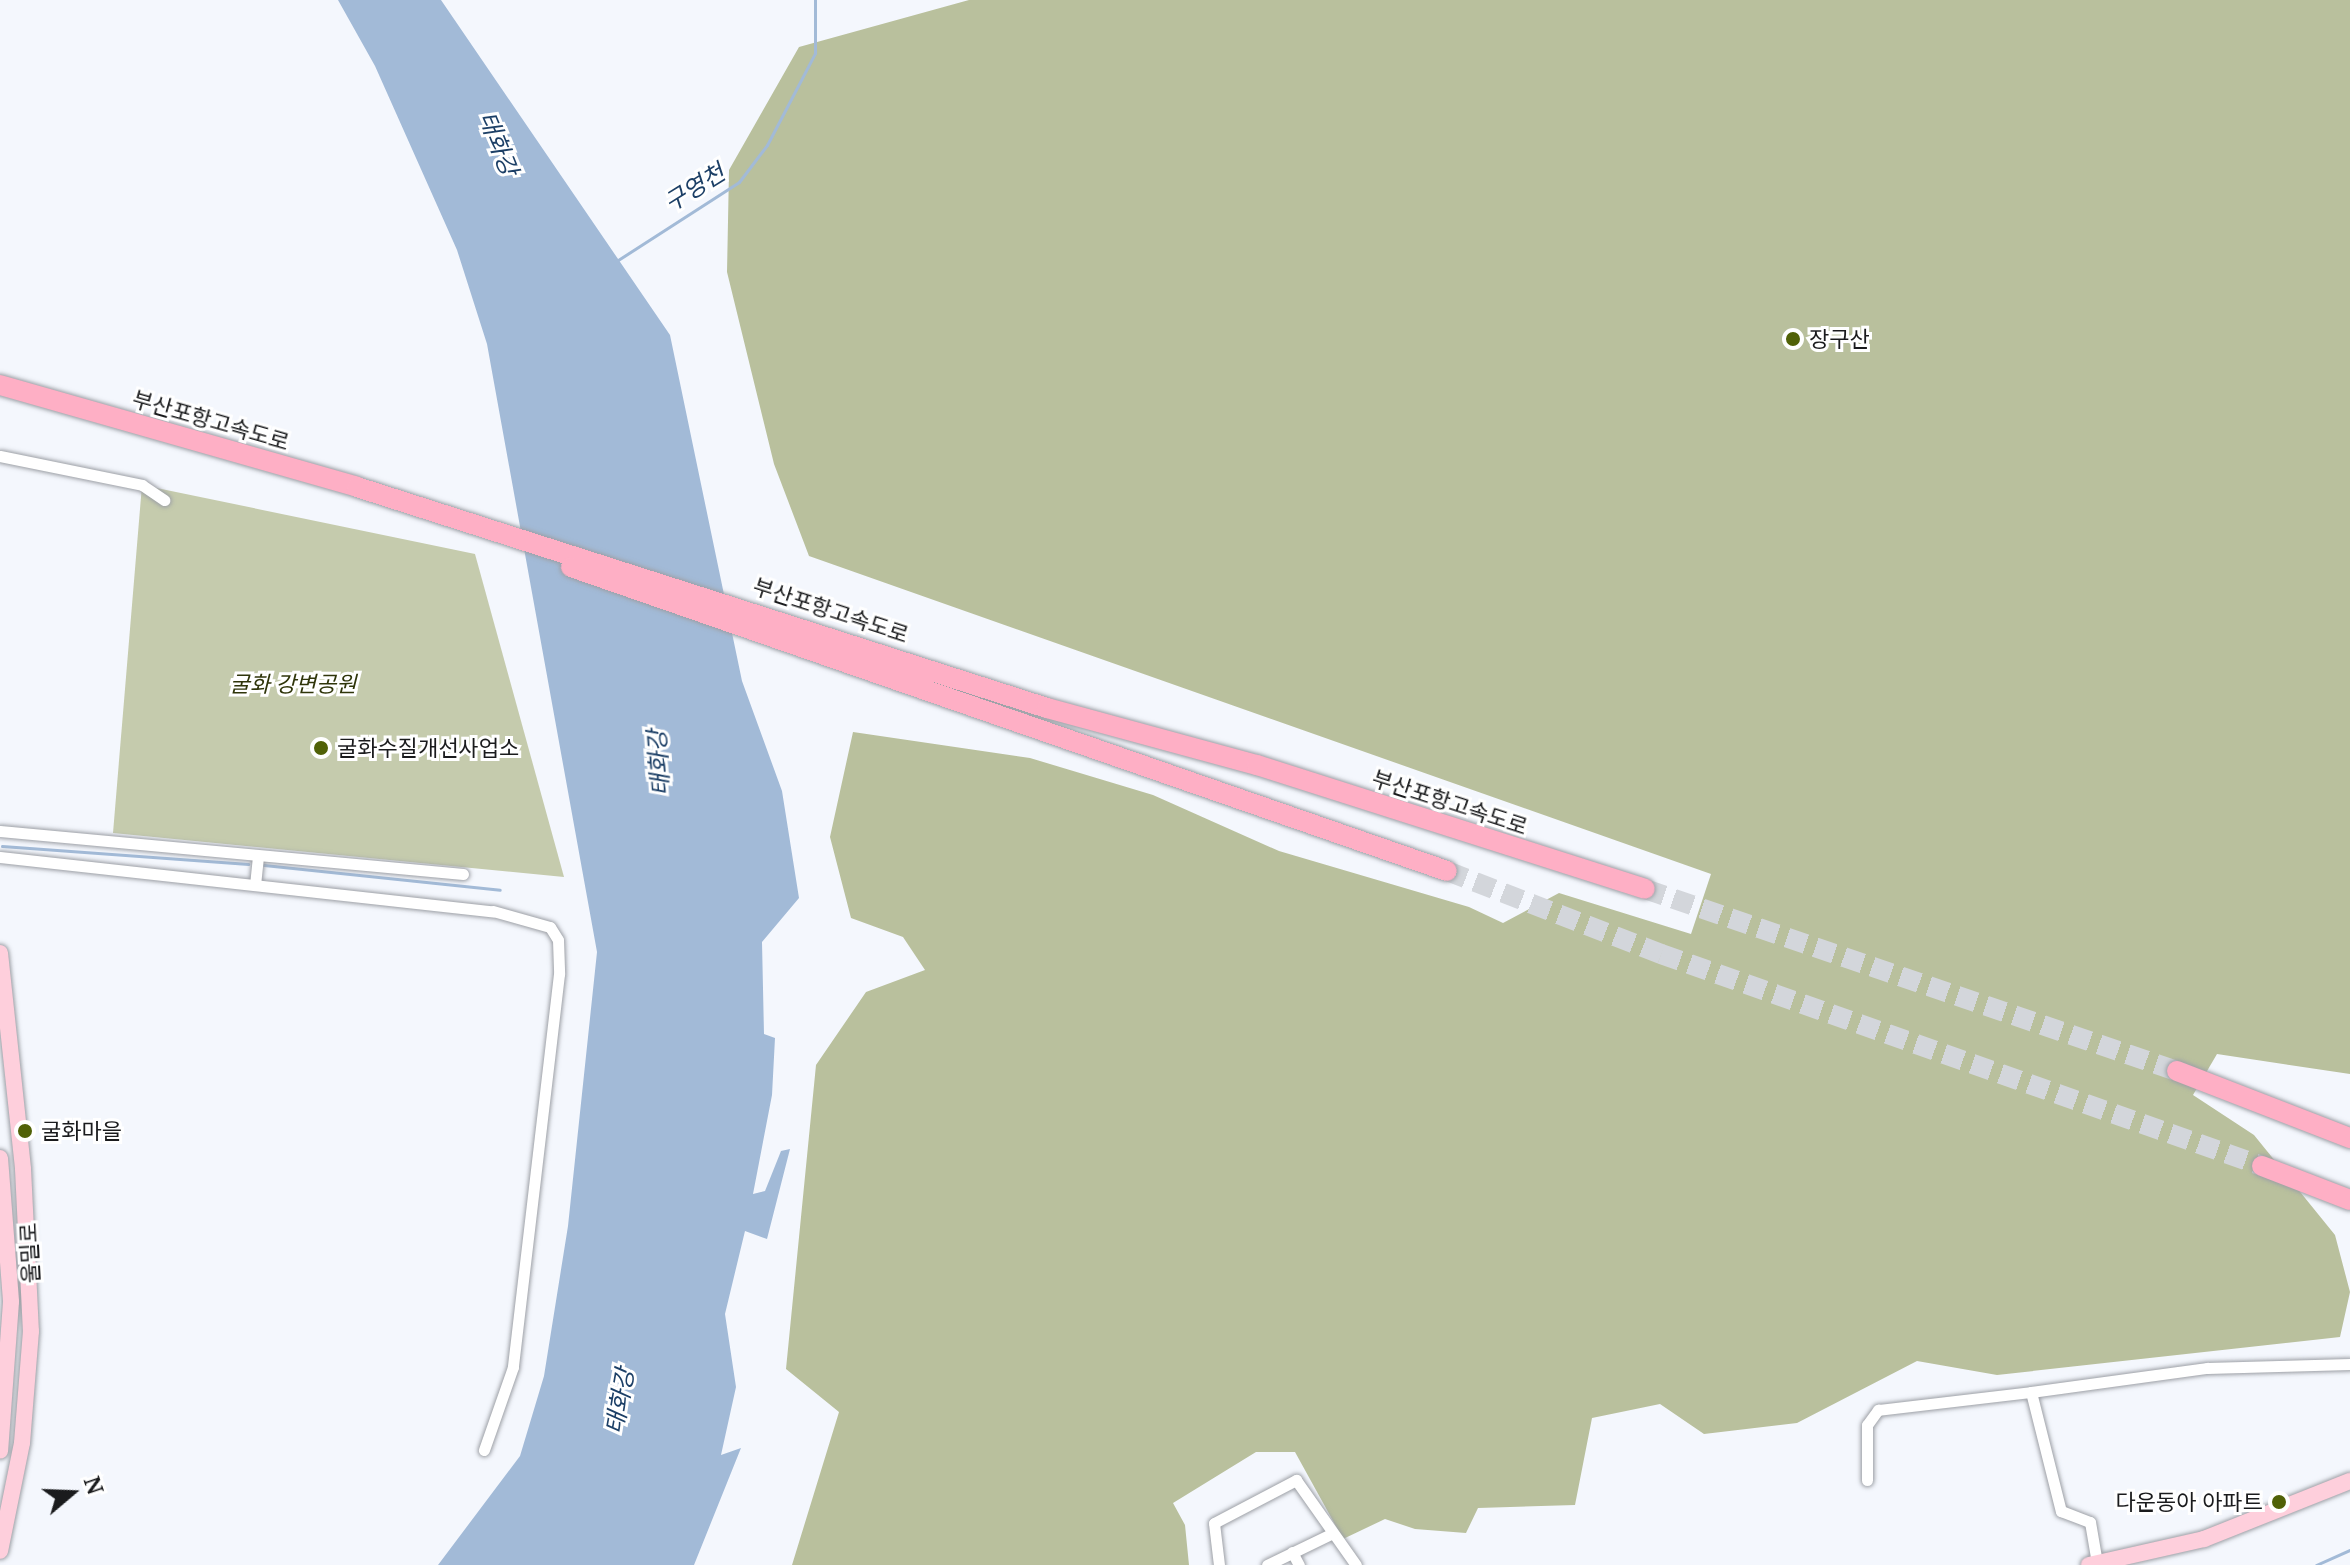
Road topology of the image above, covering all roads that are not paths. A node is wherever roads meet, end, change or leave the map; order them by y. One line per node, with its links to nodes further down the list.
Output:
1 (0, 385): 11 (highway, 부산포항고속도로)
2 (0, 397): 8 (highway, 부산포항고속도로)
3 (0, 456): 4 (street)
4 (164, 500)
5 (0, 831): 6 (street)
6 (258, 856): 9 (street); 10 (street)
7 (0, 857): 10 (street)
8 (1447, 871)
9 (463, 874)
10 (255, 885): 24 (street)
11 (1645, 889)
12 (0, 953): 23 (main road, 울밀로)
13 (2177, 1071): 14 (highway)
14 (2350, 1138)
15 (0, 1158): 17 (main road, 울밀로)
16 (2262, 1166): 18 (highway)
17 (2, 1197): 19 (main road, 울밀로)
18 (2350, 1200)
19 (6, 1304): 22 (main road, 울밀로)
20 (2350, 1364): 21 (street)
21 (2031, 1392): 25 (street); 30 (street)
22 (1, 1443): 23 (street)
23 (22, 1443): 28 (main road, 울밀로)
24 (484, 1450)
25 (1867, 1480)
26 (2350, 1481): 30 (main road)
27 (1333, 1533): 29 (street); 31 (street); 34 (street)
28 (0, 1551)
29 (1292, 1552): 32 (street); 33 (street)
30 (2101, 1563)
31 (1219, 1565)
32 (1267, 1565)
33 (1299, 1565)
34 (1356, 1565)

